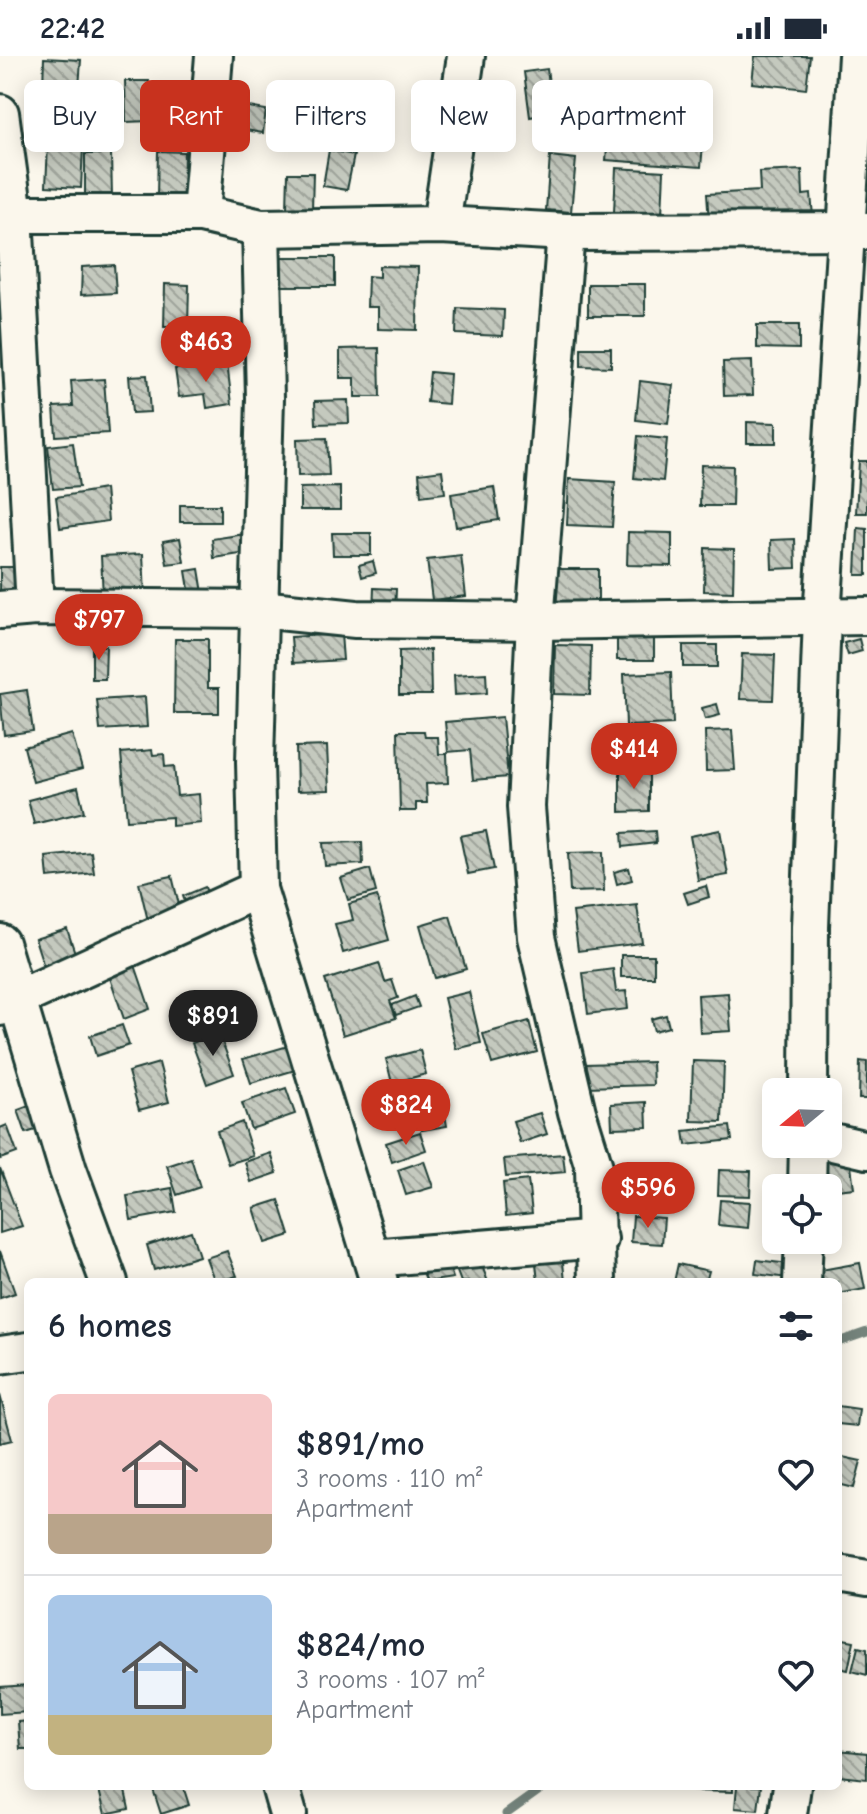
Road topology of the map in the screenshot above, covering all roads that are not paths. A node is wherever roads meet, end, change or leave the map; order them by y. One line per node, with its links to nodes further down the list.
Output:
1 (214, 56): 6 (street)
2 (466, 56): 7 (street)
3 (857, 56): 9 (street)
4 (0, 113): 5 (street)
5 (14, 214): 6 (street); 11 (street)
6 (201, 214): 8 (street)
7 (441, 225): 8 (street); 10 (street)
8 (261, 228): 12 (street)
9 (858, 231): 10 (street); 14 (street)
10 (566, 232): 15 (street)
11 (17, 608): 12 (street)
12 (260, 609): 15 (street); 16 (street)
13 (867, 616): 14 (street)
14 (822, 618): 15 (street); 19 (street)
15 (535, 621): 22 (street)
16 (258, 889): 18 (street); 24 (street)
17 (0, 943): 18 (street)
18 (9, 1004): 25 (street)
19 (809, 1078)
20 (842, 1144): 21 (street)
21 (867, 1150)
22 (599, 1239): 24 (street); 26 (street)
23 (803, 1254): 27 (street)
24 (376, 1270)
25 (108, 1278)
26 (597, 1278)
27 (802, 1278)
28 (24, 1352): 29 (street)
29 (0, 1355)
30 (842, 1575): 31 (street)
31 (867, 1579)
32 (281, 1790): 34 (street)
33 (791, 1790): 35 (street)
34 (288, 1814)
35 (788, 1814)

